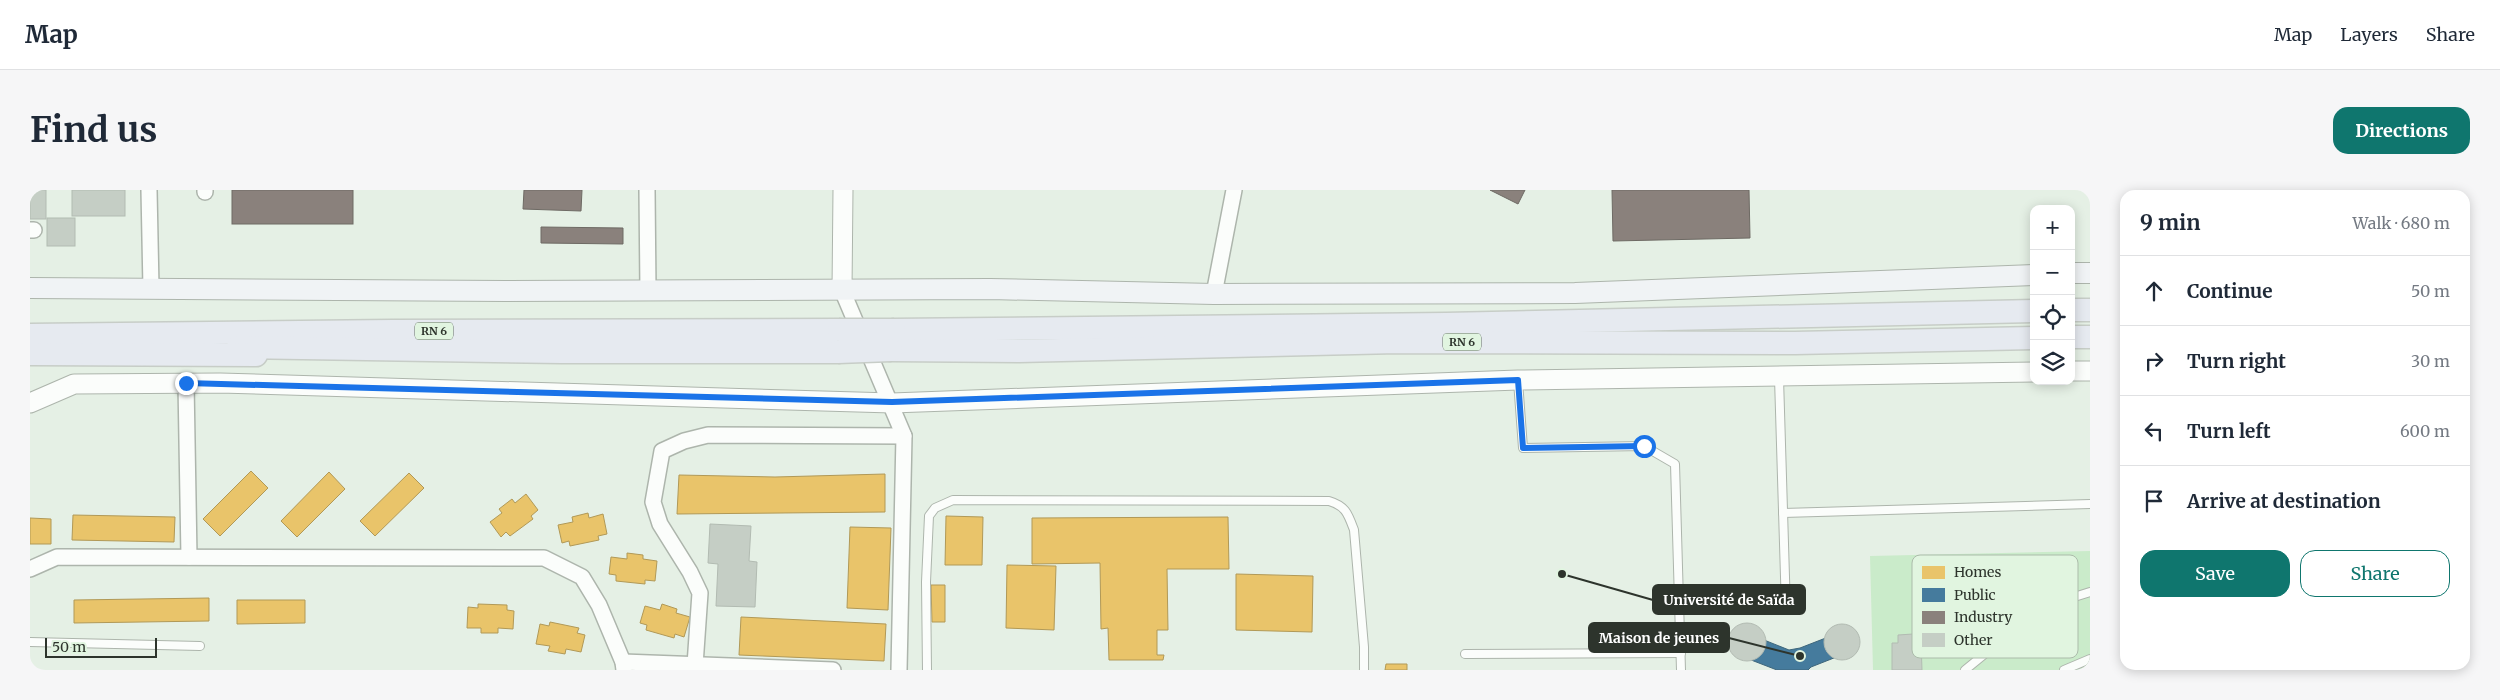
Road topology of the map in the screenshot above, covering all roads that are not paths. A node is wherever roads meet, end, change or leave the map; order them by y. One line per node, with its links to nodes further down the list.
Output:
1 (149, 190): 9 (street)
2 (646, 190): 11 (street)
3 (843, 190): 10 (street)
4 (1234, 190): 12 (street)
5 (2075, 273): 6 (main road)
6 (2090, 273)
7 (2030, 275): 12 (main road)
8 (30, 288): 9 (main road)
9 (151, 288): 11 (main road)
10 (842, 290): 11 (main road); 12 (main road); 31 (street)
11 (648, 291)
12 (1214, 294)
13 (2075, 310): 14 (main road)
14 (2090, 310)
15 (2030, 311): 22 (main road, RN 6)
16 (30, 321): 21 (main road, RN 6)
17 (30, 335): 21 (main road, RN 6)
18 (2090, 336): 19 (main road)
19 (2075, 337)
20 (2030, 338): 22 (main road, RN 6)
21 (396, 340): 22 (main road, RN 6, bridge); 23 (main road, RN 6); 24 (main road, RN 6)
22 (892, 340)
23 (30, 343)
24 (30, 354)
25 (2075, 371): 26 (street)
26 (2090, 371)
27 (2030, 372): 28 (street)
28 (1779, 378): 29 (street); 35 (lane)
29 (1518, 380): 31 (street); 43 (lane)
30 (186, 383): 31 (street); 32 (street); 36 (street)
31 (892, 402): 33 (street)
32 (30, 403)
33 (904, 436): 47 (street); 50 (street)
34 (2090, 504): 35 (lane)
35 (1783, 513): 40 (lane)
36 (189, 557): 37 (street); 48 (street)
37 (30, 569)
38 (2090, 592): 39 (lane)
39 (2078, 596)
40 (1786, 610)
41 (30, 642): 42 (lane)
42 (200, 646)
43 (1680, 653): 44 (lane); 53 (lane)
44 (1466, 654)
45 (1980, 658): 54 (lane)
46 (2090, 659): 55 (lane)
47 (695, 664): 48 (street); 49 (street)
48 (624, 666)
49 (833, 670)
50 (899, 670)
51 (926, 670): 52 (lane)
52 (1364, 670)
53 (1681, 670)
54 (1965, 670)
55 (2064, 670)

